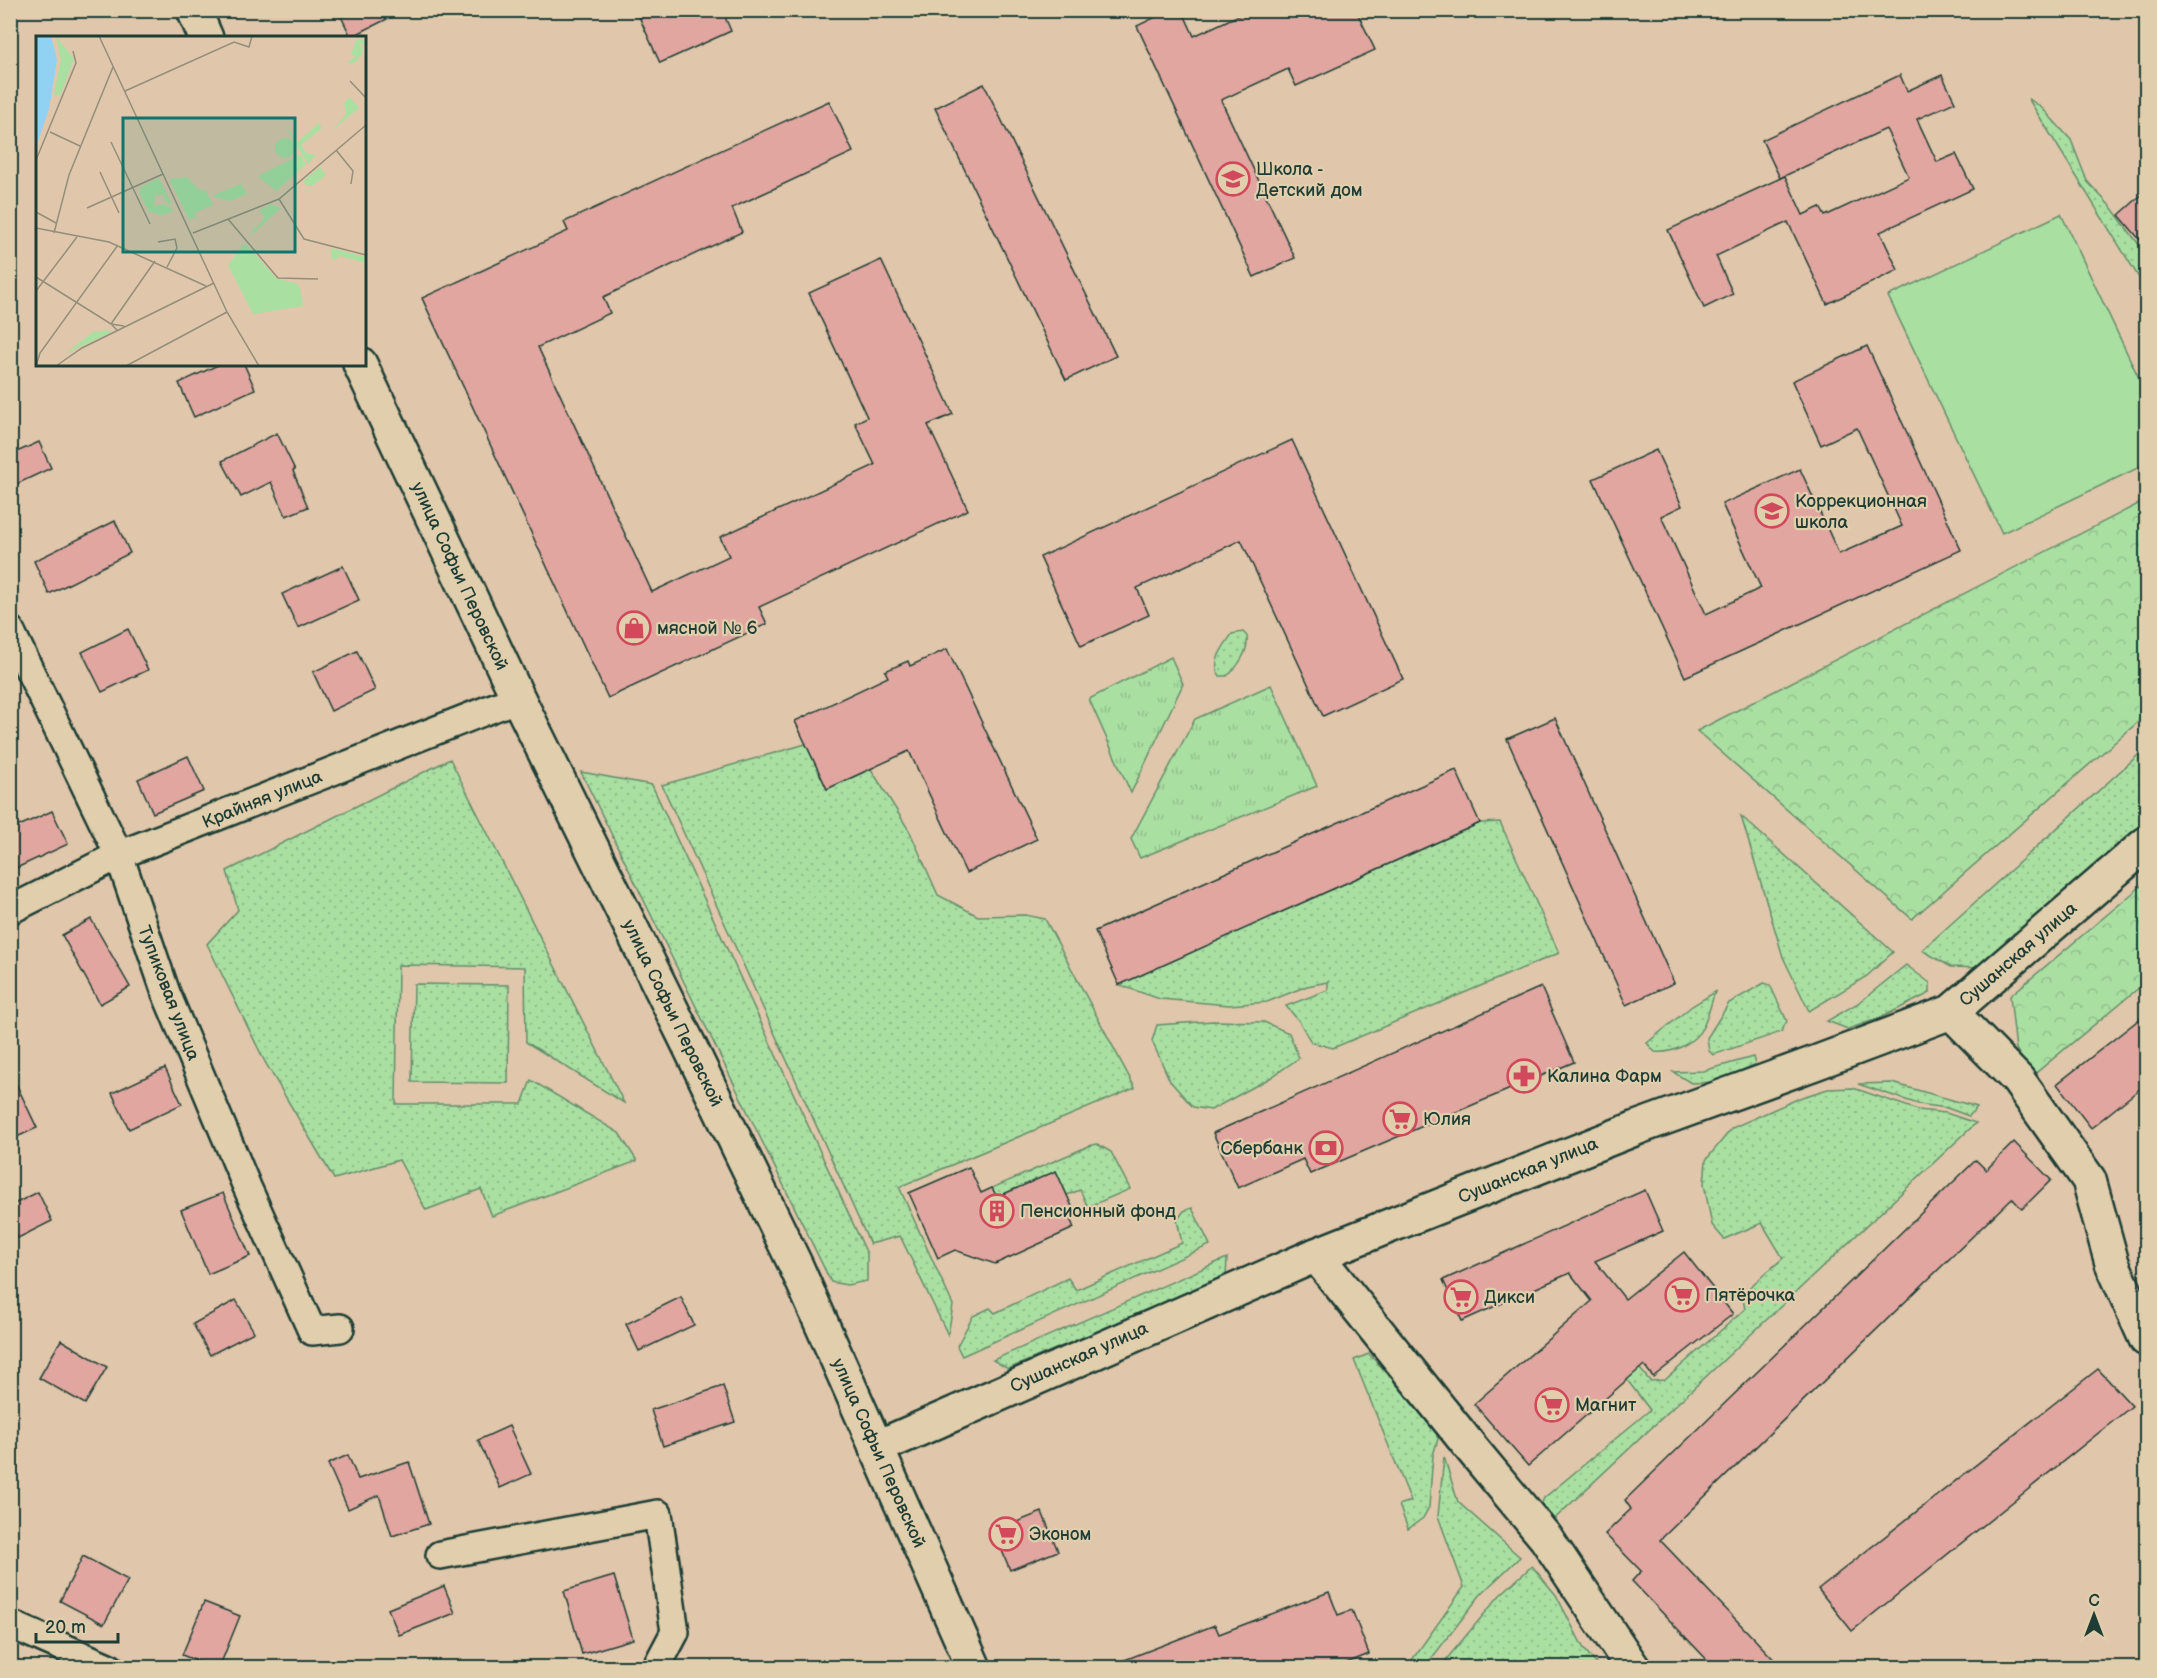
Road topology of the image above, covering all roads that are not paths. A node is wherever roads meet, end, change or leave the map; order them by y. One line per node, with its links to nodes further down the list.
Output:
1 (194, 10): 2 (main road)
2 (205, 36)
3 (361, 366): 5 (main road, улица Софьи Перовской)
4 (10, 630): 7 (street, Тупиковая улица)
5 (518, 698): 7 (street, Крайняя улица); 13 (main road, улица Софьи Перовской)
6 (2146, 844): 9 (main road, Сушанская улица)
7 (119, 855): 8 (street, Крайняя улица); 11 (street, Тупиковая улица)
8 (10, 910)
9 (1951, 1012): 10 (main road, Сушанская улица); 12 (main road)
10 (1316, 1255): 13 (main road, Сушанская улица); 19 (main road)
11 (340, 1328)
12 (2146, 1339)
13 (876, 1448): 18 (main road, улица Софьи Перовской)
14 (440, 1555): 17 (street)
15 (10, 1624): 16 (street)
16 (110, 1668)
17 (656, 1668)
18 (974, 1668)
19 (1633, 1668)

